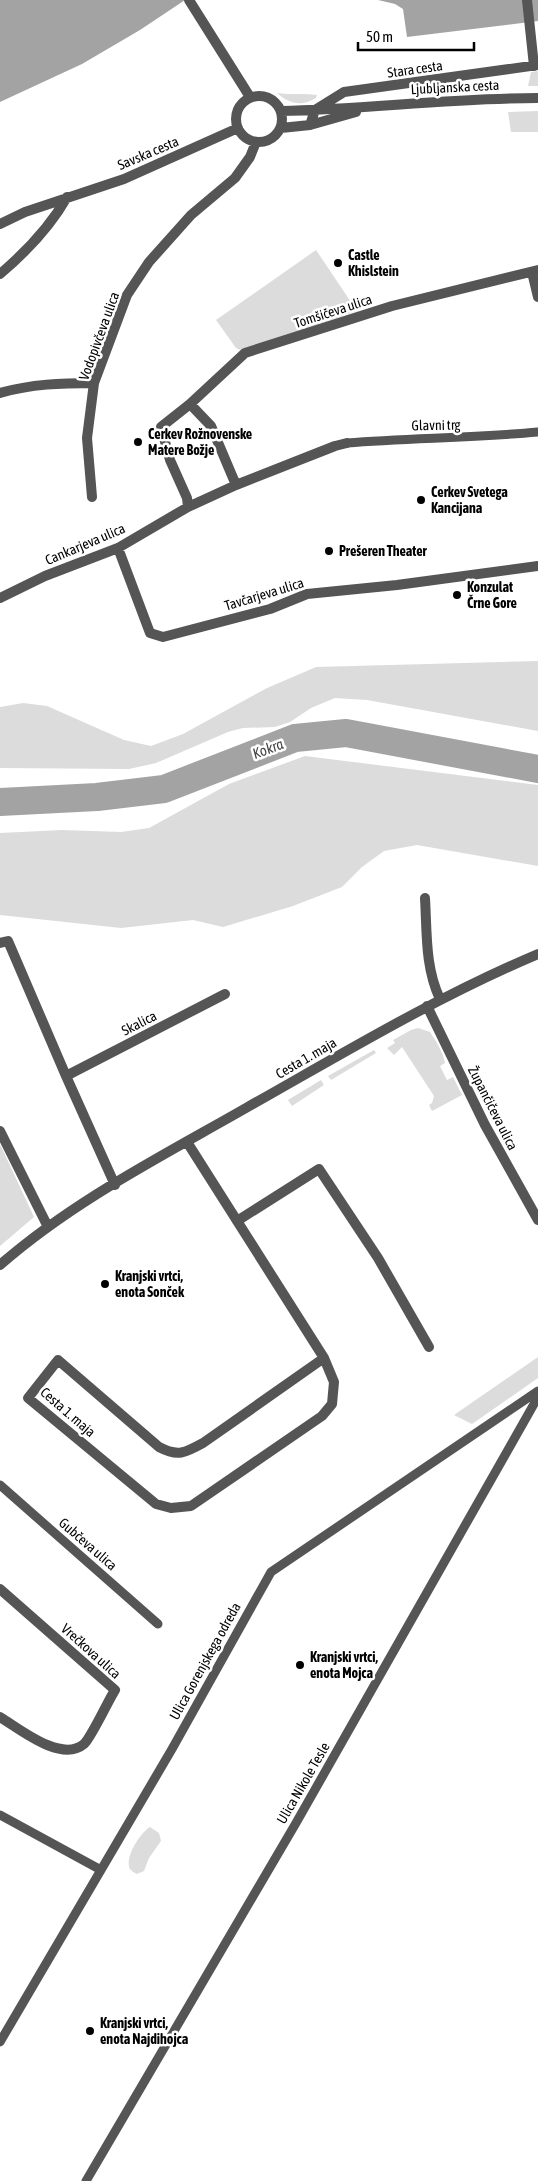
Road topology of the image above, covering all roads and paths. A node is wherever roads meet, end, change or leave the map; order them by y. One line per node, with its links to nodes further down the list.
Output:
1 (189, 0): 4 (street)
2 (527, 0): 3 (street)
3 (536, 66): 7 (street, Stara cesta)
4 (250, 97): 8 (street); 10 (street)
5 (538, 98): 6 (street, Ljubljanska cesta)
6 (374, 107): 7 (street, Ljubljanska cesta); 9 (street, Ljubljanska cesta)
7 (315, 110): 8 (street, Ljubljanska cesta); 9 (street)
8 (282, 111): 11 (street)
9 (310, 125): 11 (street, Ljubljanska cesta)
10 (238, 128): 12 (street); 13 (street, Savska cesta)
11 (281, 128): 12 (street)
12 (256, 142): 18 (street, Vodopivčeva ulica)
13 (67, 198): 14 (street, Savska cesta); 16 (street)
14 (0, 224)
15 (535, 271): 17 (street); 20 (street, Tomšičeva ulica)
16 (0, 274)
17 (538, 297)
18 (94, 384): 19 (street); 25 (street, Vodopivčeva ulica)
19 (4, 392)
20 (190, 404): 24 (street); 26 (street, Tomšičeva ulica)
21 (538, 432): 22 (street, Glavni trg)
22 (347, 443): 23 (street, Glavni trg)
23 (335, 446): 24 (street, Cankarjeva ulica)
24 (236, 485): 26 (street, Cankarjeva ulica)
25 (92, 496)
26 (188, 507): 27 (street, Cankarjeva ulica)
27 (118, 548): 28 (street, Tavčarjeva ulica); 29 (street, Cankarjeva ulica)
28 (538, 566)
29 (0, 598)
30 (424, 898): 34 (street)
31 (0, 943): 36 (street)
32 (538, 954): 34 (street)
33 (225, 994): 36 (street, Skalica)
34 (440, 999): 35 (street, Cesta 1. maja)
35 (427, 1006): 38 (street, Cesta 1. maja); 40 (street, Župančičeva ulica)
36 (66, 1076): 39 (street)
37 (0, 1131): 42 (street)
38 (187, 1142): 39 (street, Cesta 1. maja); 41 (street, Cesta 1. maja)
39 (115, 1185): 42 (street, Cesta 1. maja)
40 (538, 1220)
41 (237, 1221): 44 (street); 45 (street, Cesta 1. maja)
42 (48, 1226): 43 (street, Cesta 1. maja)
43 (0, 1264)
44 (429, 1347)
45 (324, 1358): 45 (street, Cesta 1. maja)
46 (538, 1391): 53 (street, Ulica Gorenjskega odreda)
47 (538, 1397): 55 (street, Ulica Nikole Tesle)
48 (0, 1485): 50 (street, Gubčeva ulica)
49 (0, 1589): 51 (street, Vrečkova ulica)
50 (158, 1624)
51 (0, 1717)
52 (0, 1814): 53 (street)
53 (101, 1870): 54 (street, Ulica Gorenjskega odreda)
54 (0, 2042)
55 (86, 2181)

